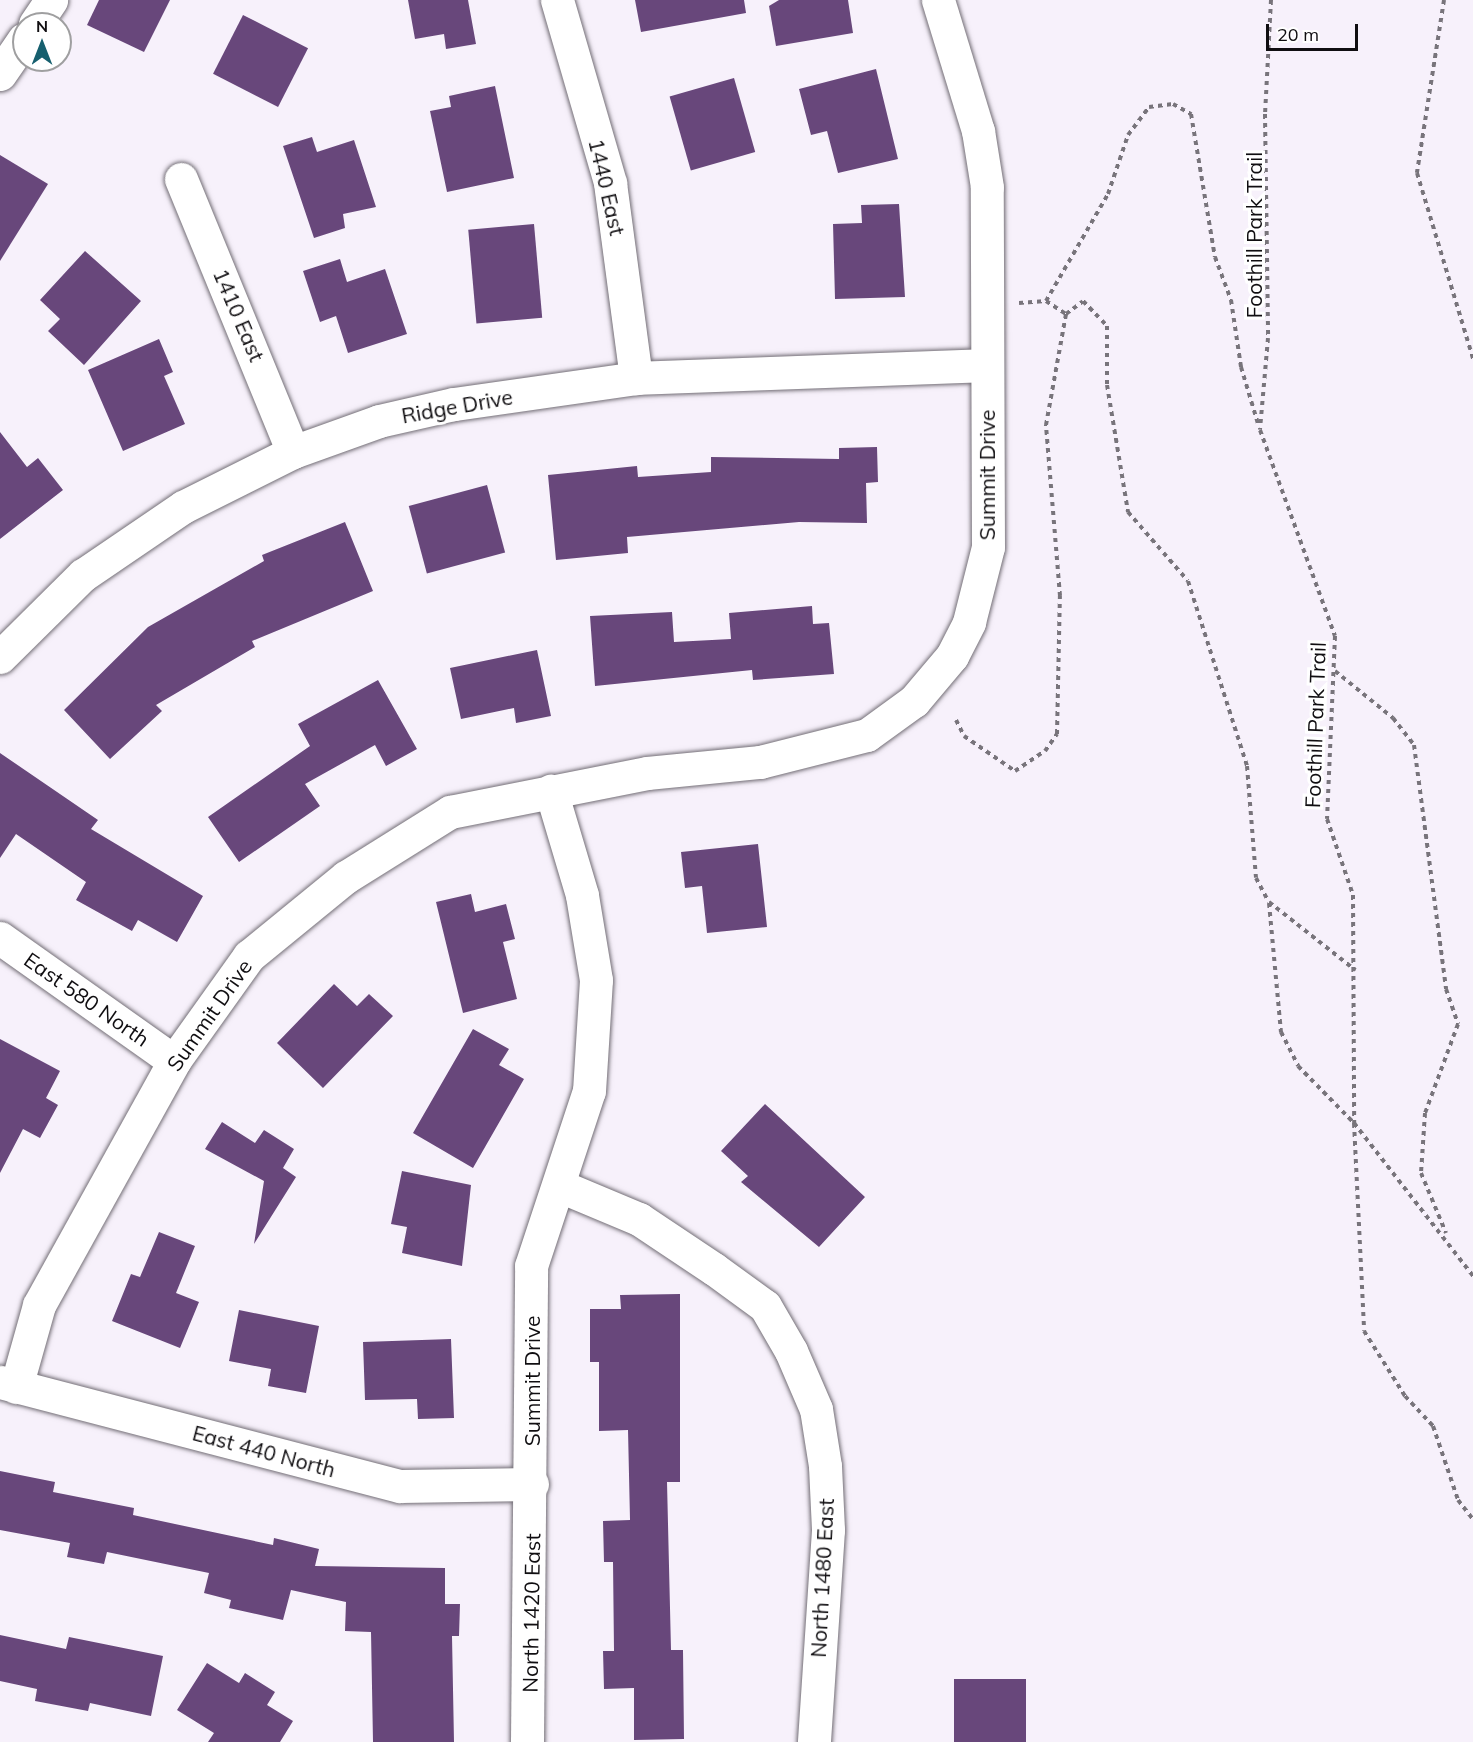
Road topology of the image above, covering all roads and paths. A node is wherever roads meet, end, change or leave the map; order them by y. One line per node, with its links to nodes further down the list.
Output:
1 (557, 0): 13 (street, 1440 East)
2 (938, 0): 9 (street, Summit Drive)
3 (1271, 0): 14 (path, Foothill Park Trail)
4 (1444, 0): 11 (path)
5 (12, 56): 6 (street)
6 (0, 74)
7 (181, 179): 15 (street, 1410 East)
8 (1046, 301): 9 (path); 10 (path); 14 (path)
9 (984, 307): 12 (street, Summit Drive)
10 (1066, 314): 18 (path); 20 (path)
11 (1473, 359)
12 (986, 365): 13 (street, Ridge Drive); 19 (street, Summit Drive)
13 (636, 378): 15 (street, Ridge Drive)
14 (1260, 430): 17 (path, Foothill Park Trail)
15 (293, 452): 16 (street, Ridge Drive)
16 (0, 657)
17 (1335, 671): 22 (path, Foothill Park Trail); 26 (path)
18 (956, 720)
19 (551, 791): 23 (street, Summit Drive); 25 (street, Summit Drive)
20 (1269, 902): 22 (path); 24 (path)
21 (0, 938): 23 (street, East 580 North)
22 (1355, 970): 24 (path, Foothill Park Trail)
23 (174, 1061): 28 (street, Summit Drive)
24 (1354, 1123): 26 (path); 30 (path, Foothill Park Trail)
25 (560, 1186): 29 (street, Summit Drive); 32 (street, North 1480 East)
26 (1448, 1239): 27 (path)
27 (1473, 1276)
28 (8, 1384): 29 (street, East 440 North)
29 (532, 1484): 31 (street, North 1420 East)
30 (1473, 1519)
31 (527, 1742)
32 (814, 1742)

